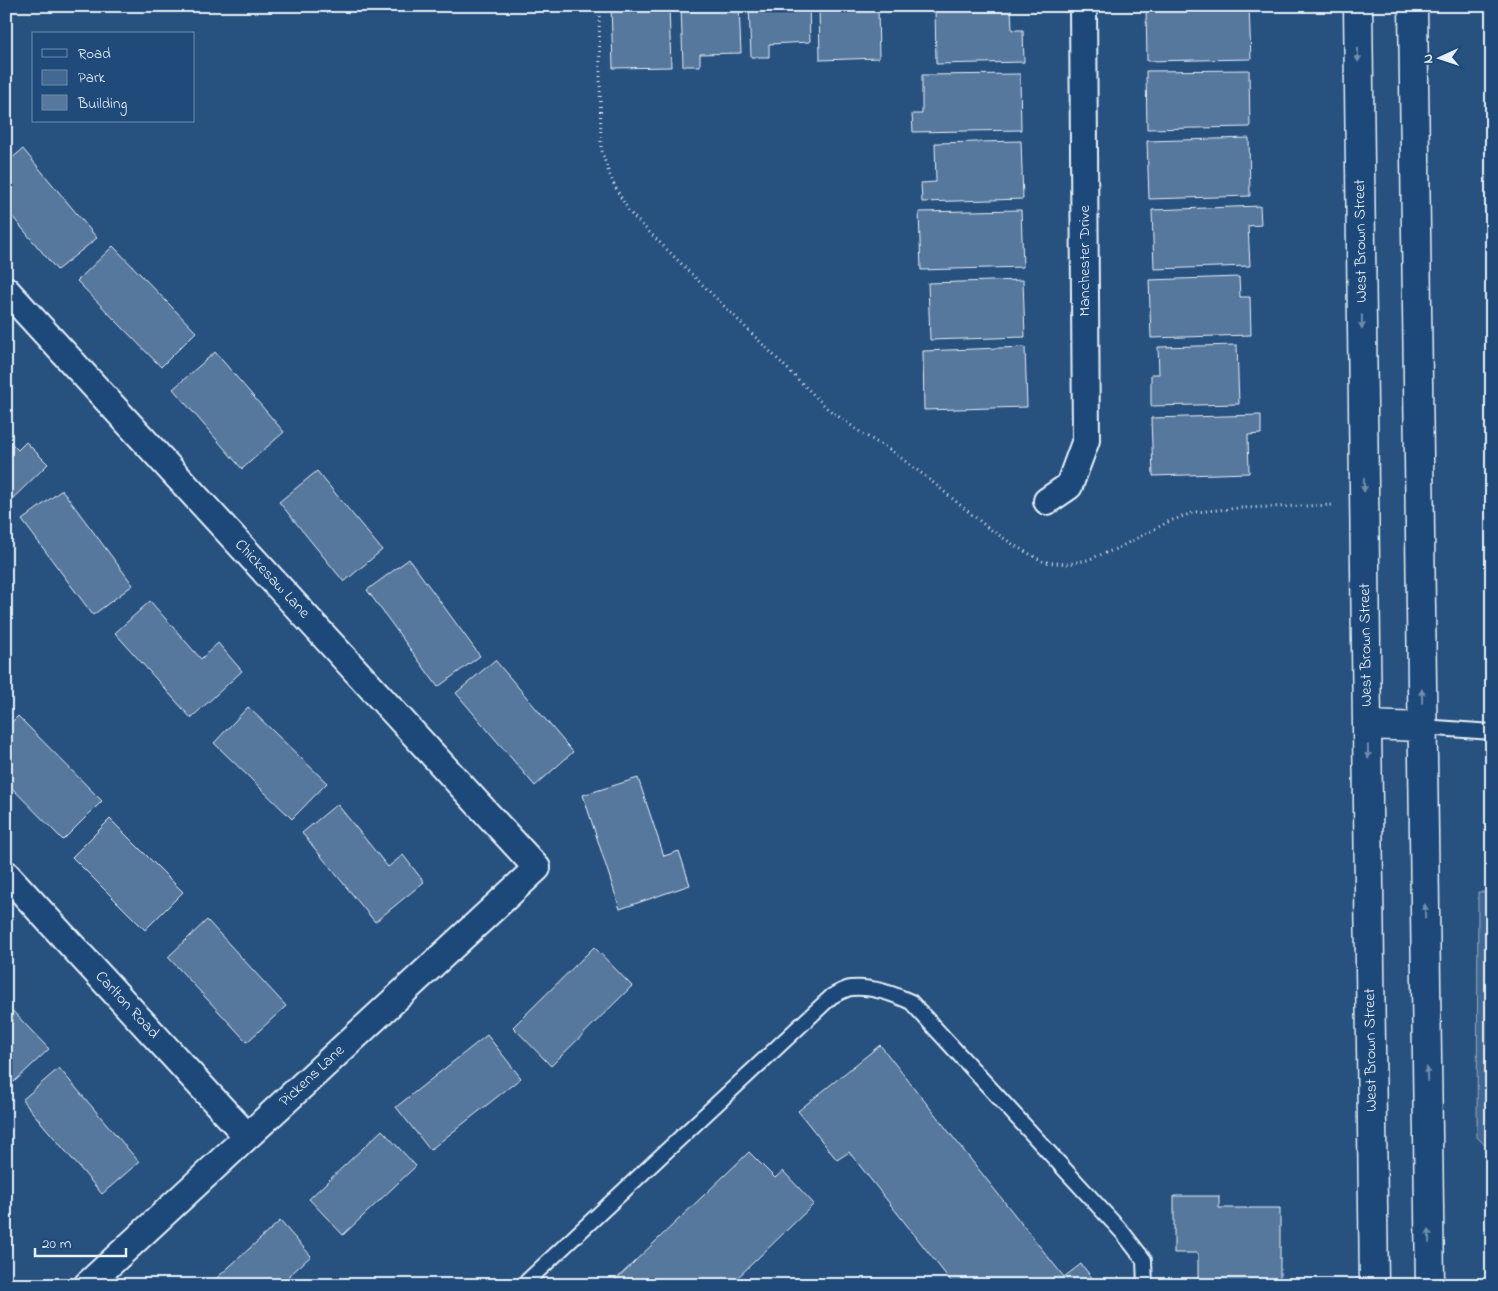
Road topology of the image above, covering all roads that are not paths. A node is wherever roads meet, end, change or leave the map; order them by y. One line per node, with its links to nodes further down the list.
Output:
1 (1083, 6): 5 (street, Manchester Drive)
2 (1358, 6): 6 (main road, West Brown Street, one-way to 6)
3 (1413, 6): 7 (main road, one-way to 3)
4 (6, 290): 9 (street, Chickesaw Lane)
5 (1048, 501)
6 (1367, 725): 7 (main road); 15 (main road, West Brown Street, one-way to 15)
7 (1422, 727): 8 (lane); 16 (main road, one-way to 7)
8 (1492, 732)
9 (537, 868): 11 (street, Pickens Lane)
10 (6, 874): 11 (street, Carlton Road)
11 (247, 1136): 12 (street, Pickens Lane)
12 (87, 1285)
13 (523, 1285): 14 (lane)
14 (1145, 1285)
15 (1374, 1285)
16 (1430, 1285)

